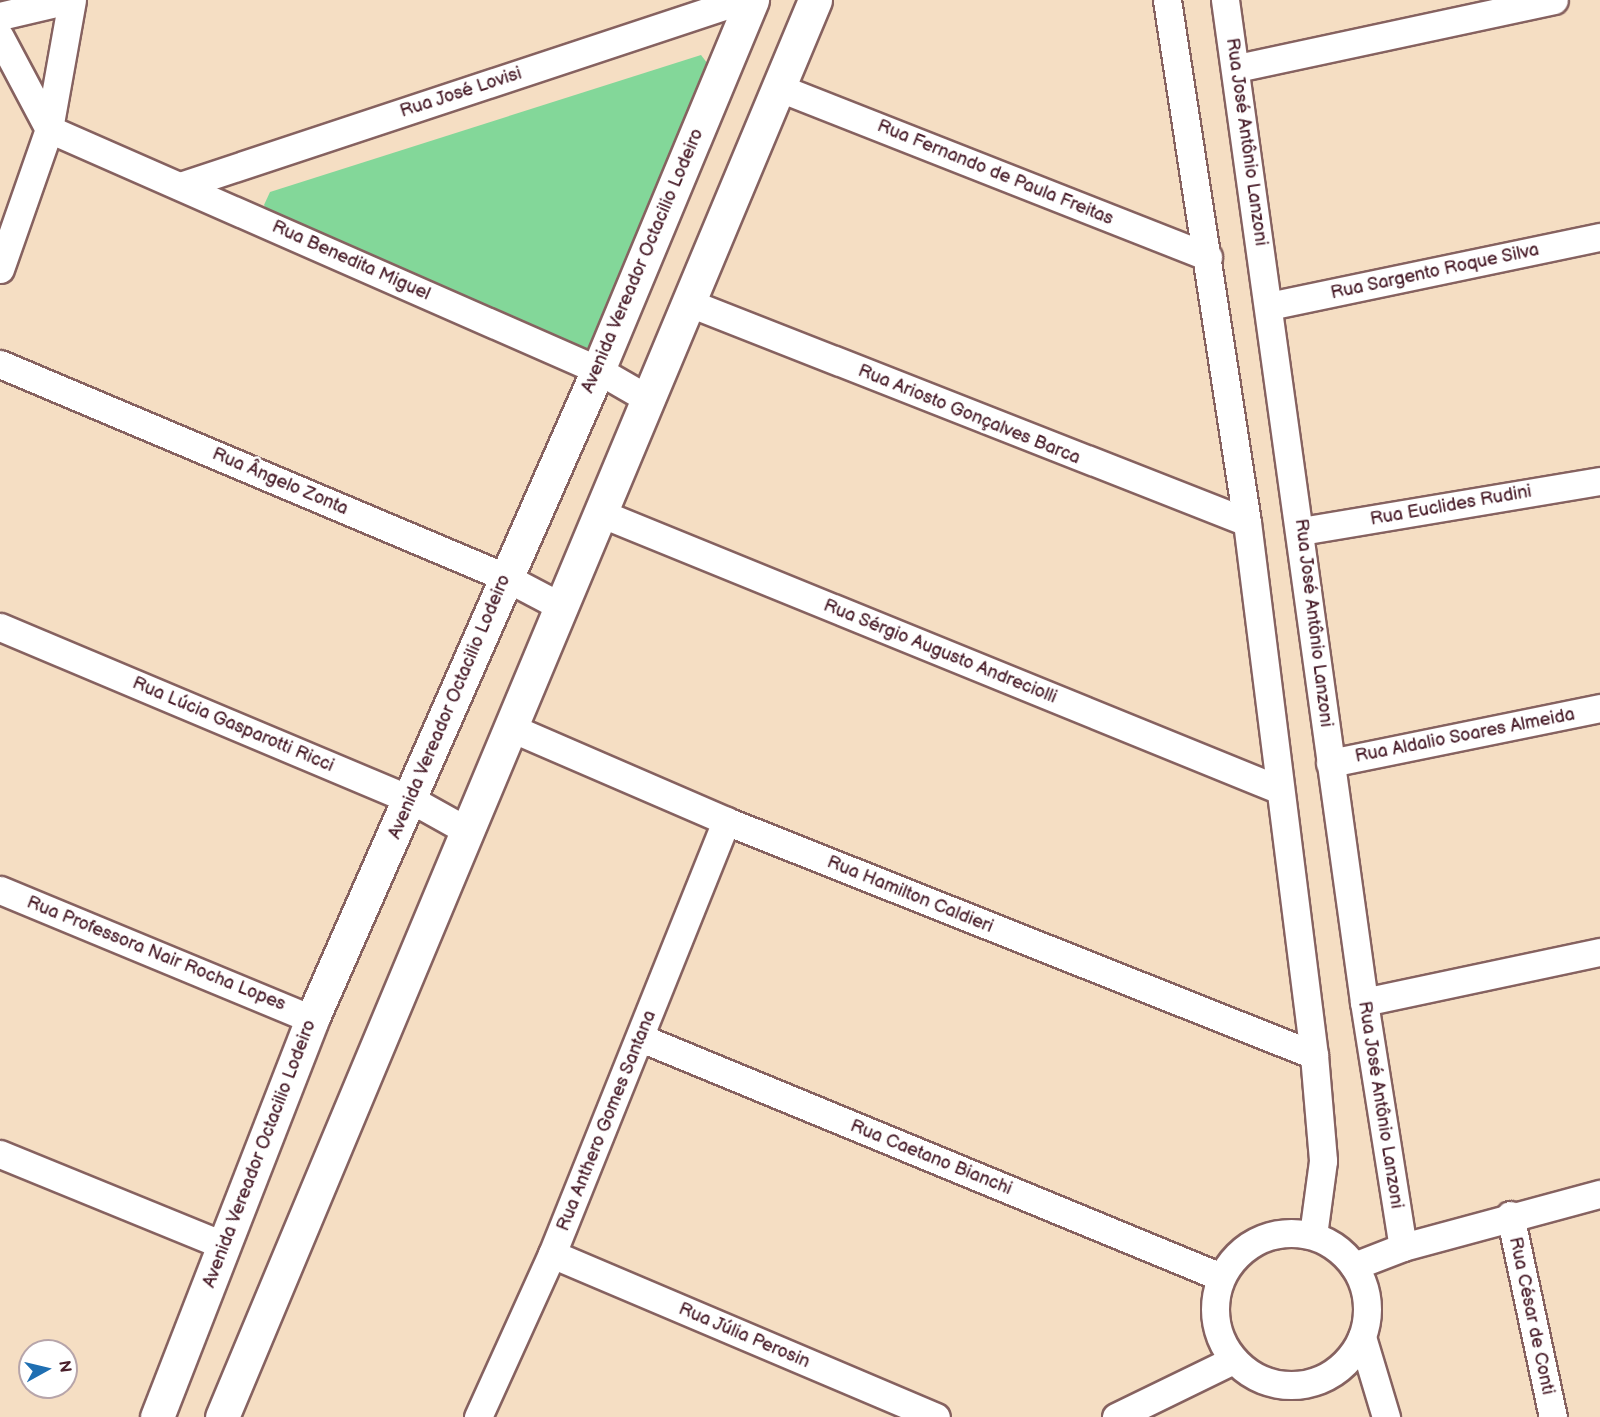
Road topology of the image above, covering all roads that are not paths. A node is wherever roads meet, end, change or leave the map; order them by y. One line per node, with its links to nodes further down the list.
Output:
1 (70, 0): 8 (street); 12 (street)
2 (742, 0): 13 (street, Rua José Lovisi)
3 (752, 0): 20 (street, Avenida Vereador Octacilio Lodeiro)
4 (815, 0): 11 (street)
5 (1167, 0): 15 (street)
6 (1225, 0): 10 (street, Rua José Antônio Lanzoni)
7 (1554, 0): 10 (street)
8 (0, 16)
9 (0, 37): 12 (street)
10 (1237, 68): 18 (street, Rua José Antônio Lanzoni)
11 (782, 89): 15 (street, Rua Fernando de Paula Freitas); 17 (street)
12 (49, 129): 13 (street, Rua Benedita Miguel); 16 (street)
13 (180, 186): 20 (street, Rua Benedita Miguel)
14 (1600, 237): 18 (street, Rua Sargento Roque Silva)
15 (1208, 257): 24 (street)
16 (0, 269)
17 (692, 304): 21 (street); 24 (street, Rua Ariosto Gonçalves Barca)
18 (1269, 306): 25 (street, Rua José Antônio Lanzoni)
19 (0, 364): 26 (street, Rua Ângelo Zonta)
20 (598, 370): 21 (street, Rua Benedita Miguel); 26 (street, Avenida Vereador Octacilio Lodeiro)
21 (650, 400): 23 (street)
22 (1600, 481): 25 (street, Rua Euclides Rudini)
23 (600, 513): 27 (street); 32 (street, Rua Sérgio Augusto Andreciolli)
24 (1247, 522): 32 (street)
25 (1301, 531): 31 (street, Rua José Antônio Lanzoni)
26 (504, 577): 27 (street, Rua Ângelo Zonta); 33 (street, Avenida Vereador Octacilio Lodeiro)
27 (558, 605): 30 (street)
28 (0, 627): 33 (street, Rua Lúcia Gasparotti Ricci)
29 (1600, 708): 31 (street, Rua Aldalio Soares Almeida)
30 (509, 727): 34 (street, Rua Hamilton Caldieri); 35 (street)
31 (1330, 763): 38 (street, Rua José Antônio Lanzoni)
32 (1280, 790): 41 (street)
33 (412, 800): 35 (street, Rua Lúcia Gasparotti Ricci); 39 (street, Avenida Vereador Octacilio Lodeiro)
34 (726, 821): 40 (street, Rua Anthero Gomes Santana); 41 (street, Rua Hamilton Caldieri)
35 (464, 829): 54 (street)
36 (0, 890): 39 (street, Rua Professora Nair Rocha Lopes)
37 (1600, 952): 38 (street)
38 (1364, 1002): 47 (street, Rua José Antônio Lanzoni)
39 (312, 1019): 46 (street, Avenida Vereador Octacilio Lodeiro)
40 (641, 1038): 48 (street, Rua Anthero Gomes Santana); 50 (street, Rua Caetano Bianchi)
41 (1314, 1055): 45 (street)
42 (0, 1154): 46 (street)
43 (1600, 1194): 44 (street)
44 (1510, 1215): 47 (street); 59 (street, Rua César de Conti)
45 (1313, 1235): 49 (street); 50 (street)
46 (225, 1246): 53 (street, Avenida Vereador Octacilio Lodeiro)
47 (1403, 1246): 49 (street)
48 (552, 1254): 55 (street, Rua Anthero Gomes Santana); 56 (street, Rua Júlia Perosin)
49 (1354, 1266): 51 (street)
50 (1221, 1277): 52 (street)
51 (1362, 1337): 52 (street); 58 (street)
52 (1233, 1360): 57 (street)
53 (156, 1417)
54 (222, 1417)
55 (478, 1417)
56 (936, 1417)
57 (1116, 1417)
58 (1386, 1417)
59 (1553, 1417)

